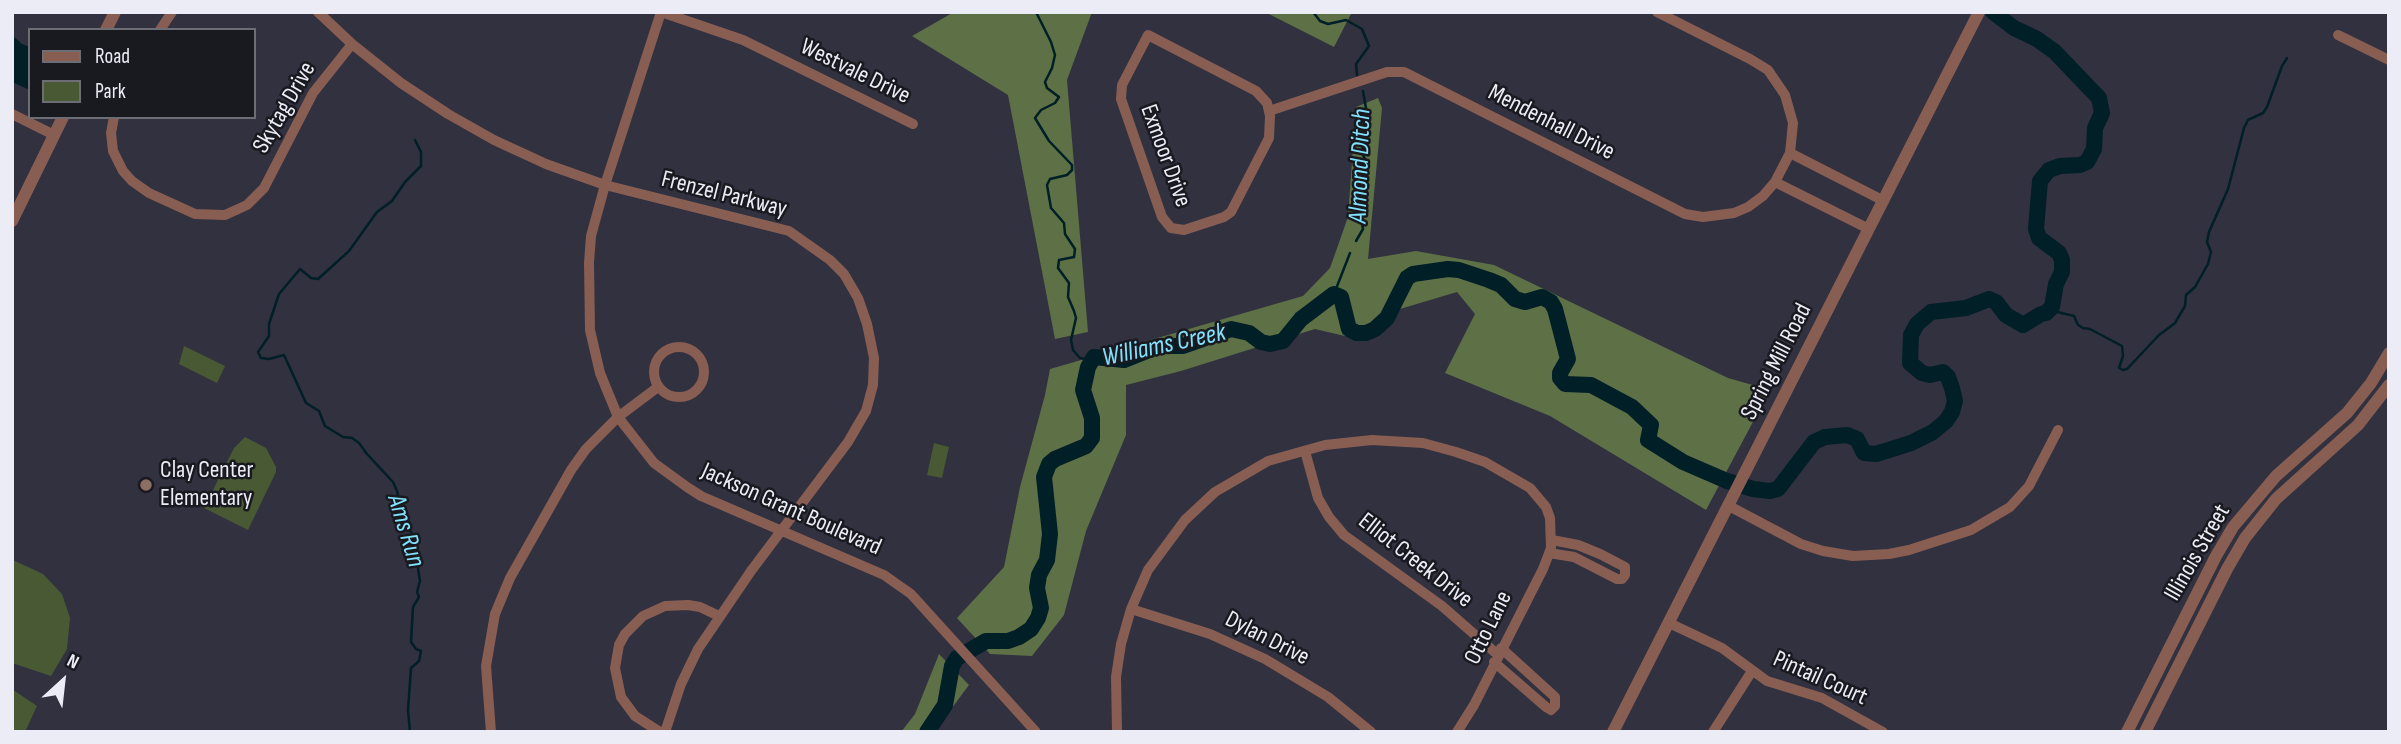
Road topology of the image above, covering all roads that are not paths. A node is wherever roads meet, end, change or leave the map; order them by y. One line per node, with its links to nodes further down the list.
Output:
1 (115, 12): 7 (street)
2 (172, 12): 8 (street)
3 (318, 12): 10 (street, Frenzel Parkway)
4 (661, 12): 16 (street, Westvale Drive); 20 (street, Jackson Grant Boulevard)
5 (1657, 12): 18 (street)
6 (1979, 13): 21 (street, Spring Mill Road)
7 (107, 28)
8 (161, 28)
9 (2338, 35): 11 (street)
10 (352, 44): 15 (street, Skytag Drive); 20 (street, Frenzel Parkway)
11 (2389, 60)
12 (1269, 111): 12 (street, Exmoor Drive); 19 (street, Mendenhall Drive)
13 (12, 114): 17 (street)
14 (62, 119): 17 (street)
15 (114, 119)
16 (913, 124)
17 (54, 135): 22 (street)
18 (1790, 153): 19 (street, Mendenhall Drive); 21 (street)
19 (1775, 182): 23 (street)
20 (605, 185): 27 (street, Jackson Grant Boulevard); 31 (street, Frenzel Parkway)
21 (1884, 201): 23 (street, Spring Mill Road)
22 (12, 221)
23 (1869, 229): 30 (street, Spring Mill Road)
24 (2389, 354): 49 (street, Illinois Street)
25 (2389, 385): 50 (street, Illinois Street)
26 (658, 387): 26 (street); 27 (street)
27 (618, 417): 31 (street, Jackson Grant Boulevard); 39 (street)
28 (2058, 429): 30 (street)
29 (1305, 451): 32 (street); 34 (street); 37 (street, Elliot Creek Drive)
30 (1728, 506): 36 (street, Spring Mill Road)
31 (782, 531): 35 (street, Frenzel Parkway); 42 (street, Jackson Grant Boulevard)
32 (1552, 540): 33 (street, Otto Lane); 33 (street)
33 (1549, 553): 37 (street, Otto Lane)
34 (1131, 609): 43 (street); 44 (street, Dylan Drive)
35 (719, 616): 40 (street); 41 (street, Frenzel Parkway)
36 (1669, 623): 38 (street, Pintail Court); 46 (street, Spring Mill Road)
37 (1498, 655): 37 (street, Elliot Creek Drive); 45 (street, Otto Lane)
38 (1752, 671): 47 (street); 48 (street, Pintail Court)
39 (491, 732)
40 (660, 732)
41 (665, 732)
42 (1035, 732)
43 (1117, 732)
44 (1371, 732)
45 (1457, 732)
46 (1614, 732)
47 (1713, 732)
48 (1883, 732)
49 (2127, 732)
50 (2145, 732)

